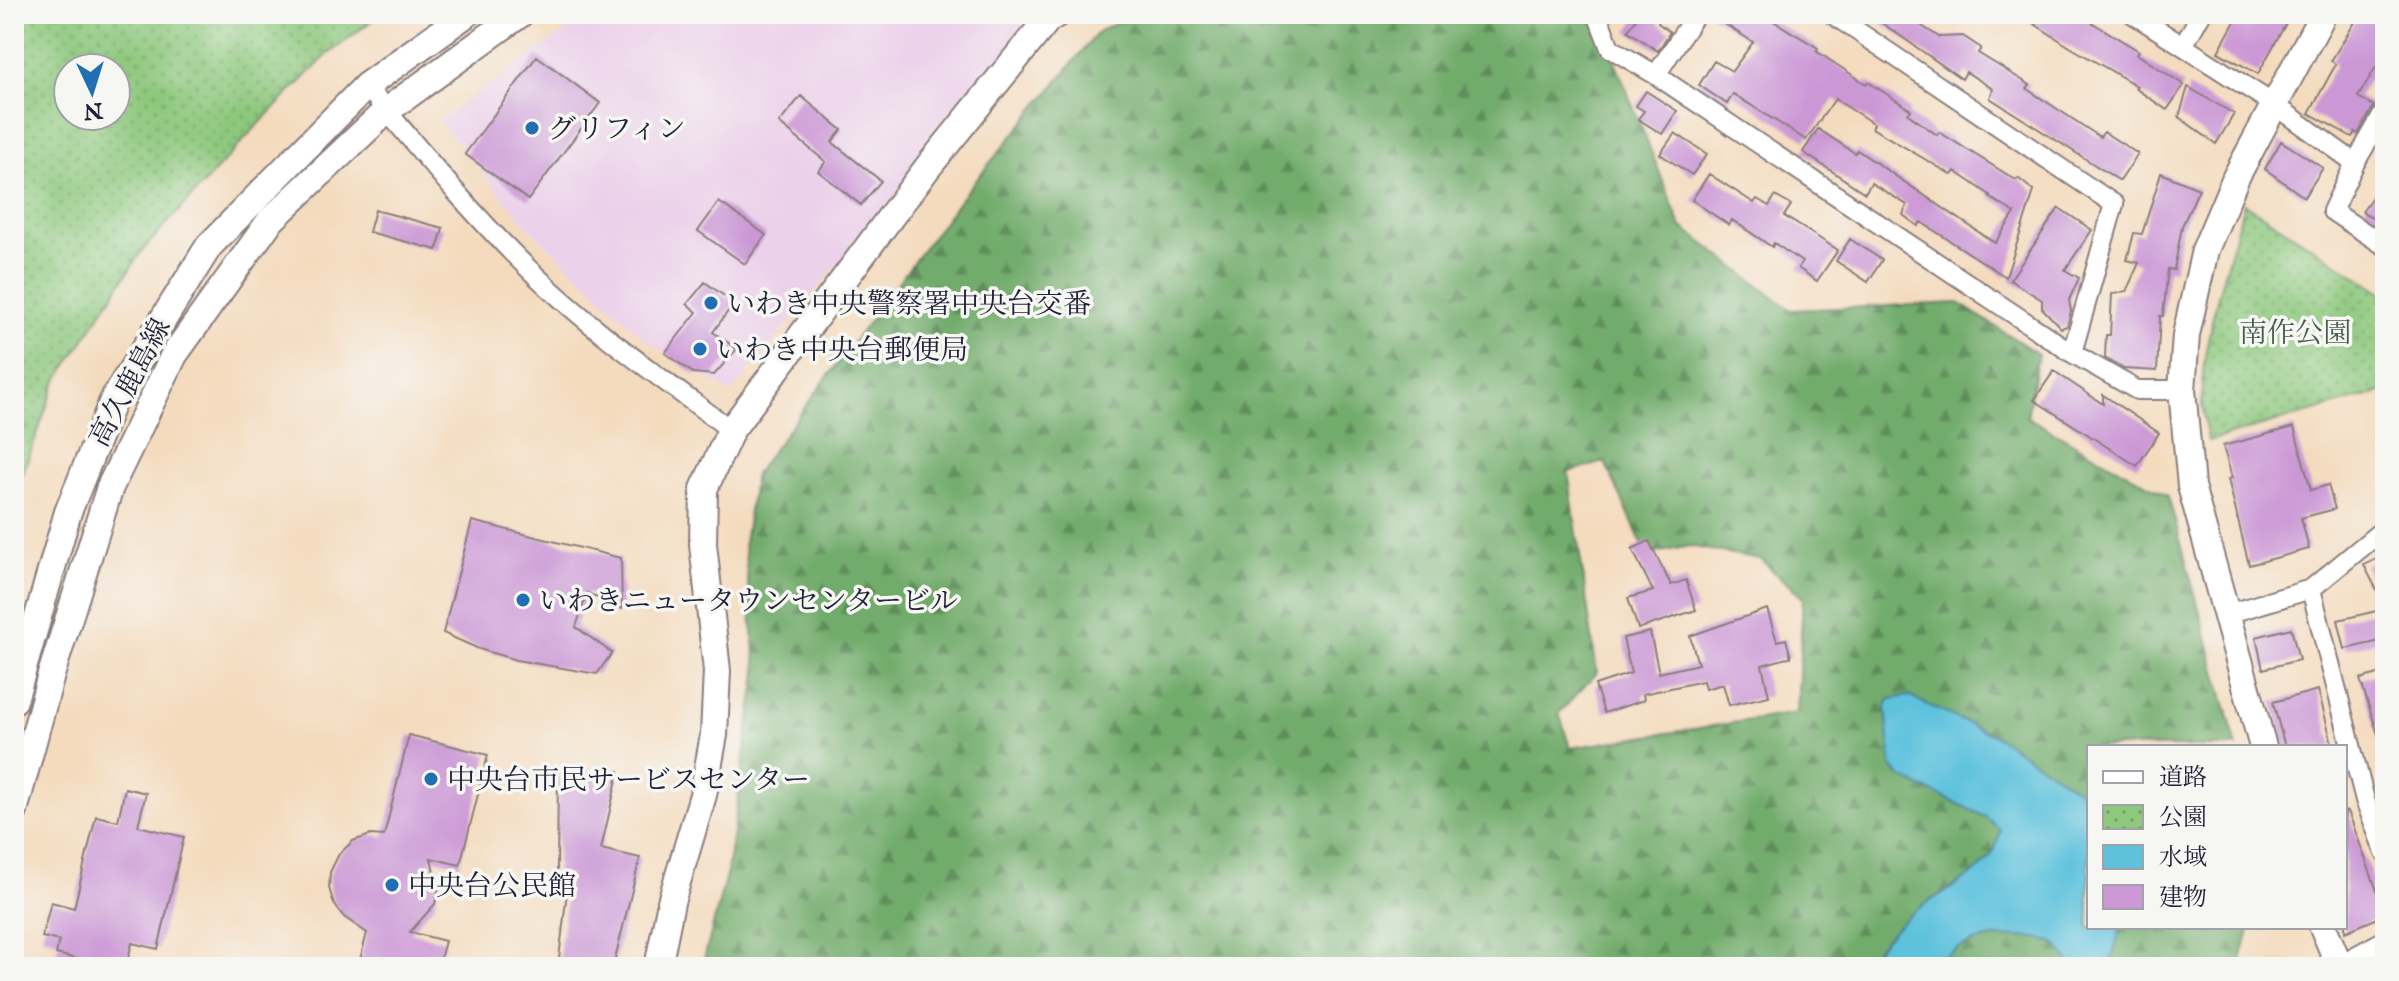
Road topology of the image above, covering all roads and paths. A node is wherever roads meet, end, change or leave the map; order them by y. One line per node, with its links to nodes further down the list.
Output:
1 (466, 14): 12 (street, 高久鹿島線)
2 (520, 14): 14 (street, 高久鹿島線)
3 (1057, 14): 20 (street)
4 (1597, 14): 11 (street)
5 (1696, 14): 11 (street)
6 (1832, 14): 18 (street)
7 (2133, 14): 10 (street)
8 (2201, 14): 10 (street)
9 (2323, 14): 13 (street)
10 (2183, 46): 13 (street)
11 (1656, 75): 18 (street)
12 (366, 86): 14 (street); 24 (street, 高久鹿島線)
13 (2275, 105): 16 (street); 19 (street)
14 (386, 111): 20 (street); 26 (street, 高久鹿島線)
15 (2385, 111): 16 (street)
16 (2355, 163): 17 (street)
17 (2385, 246)
18 (2072, 353): 19 (street)
19 (2182, 390): 23 (street)
20 (731, 430): 31 (street)
21 (2385, 528): 22 (street)
22 (2311, 589): 23 (street); 27 (street)
23 (2227, 614): 25 (street)
24 (14, 700)
25 (2262, 745)
26 (14, 811)
27 (2385, 853)
28 (2324, 929): 30 (street)
29 (2385, 940): 30 (street)
30 (2338, 966)
31 (658, 967)

